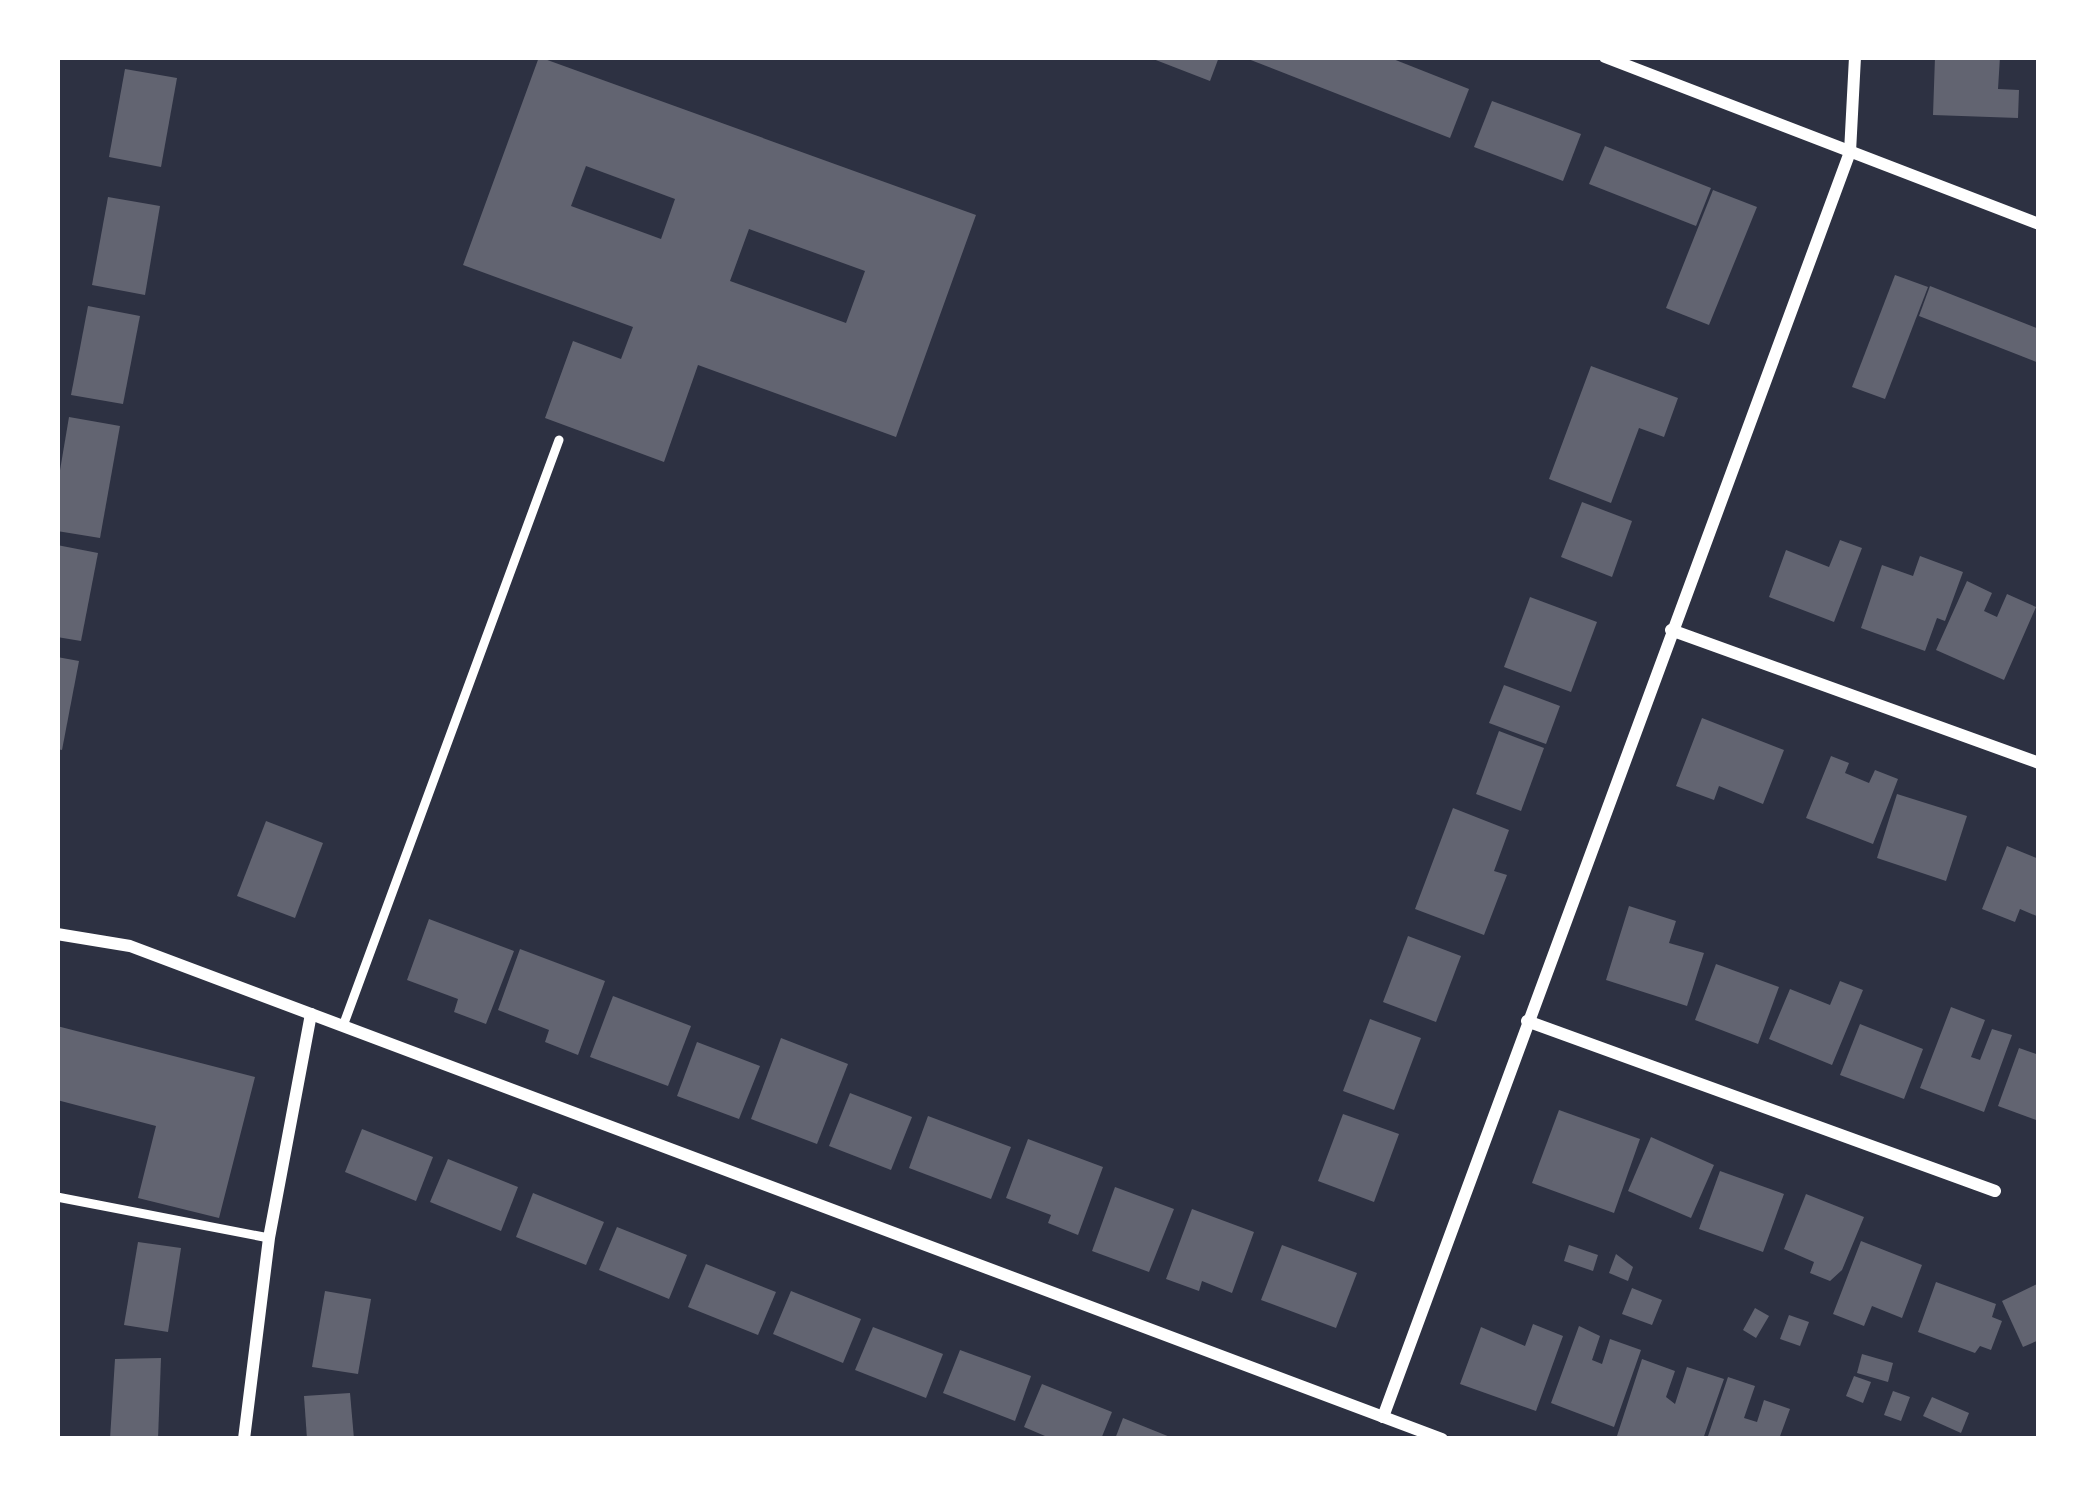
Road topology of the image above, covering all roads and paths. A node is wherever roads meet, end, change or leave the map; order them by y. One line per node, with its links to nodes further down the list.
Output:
1 (1605, 57): 3 (street)
2 (1855, 57): 3 (street)
3 (1850, 152): 4 (street); 6 (street)
4 (2039, 224)
5 (559, 440): 11 (lane)
6 (1671, 629): 7 (street); 10 (street)
7 (2039, 763)
8 (57, 934): 9 (street)
9 (311, 1014): 11 (street); 14 (street)
10 (1527, 1021): 12 (street); 15 (street)
11 (343, 1026): 15 (street)
12 (1995, 1191)
13 (57, 1197): 14 (lane)
14 (269, 1238): 16 (street)
15 (1383, 1417): 17 (street)
16 (244, 1439)
17 (1442, 1439)

